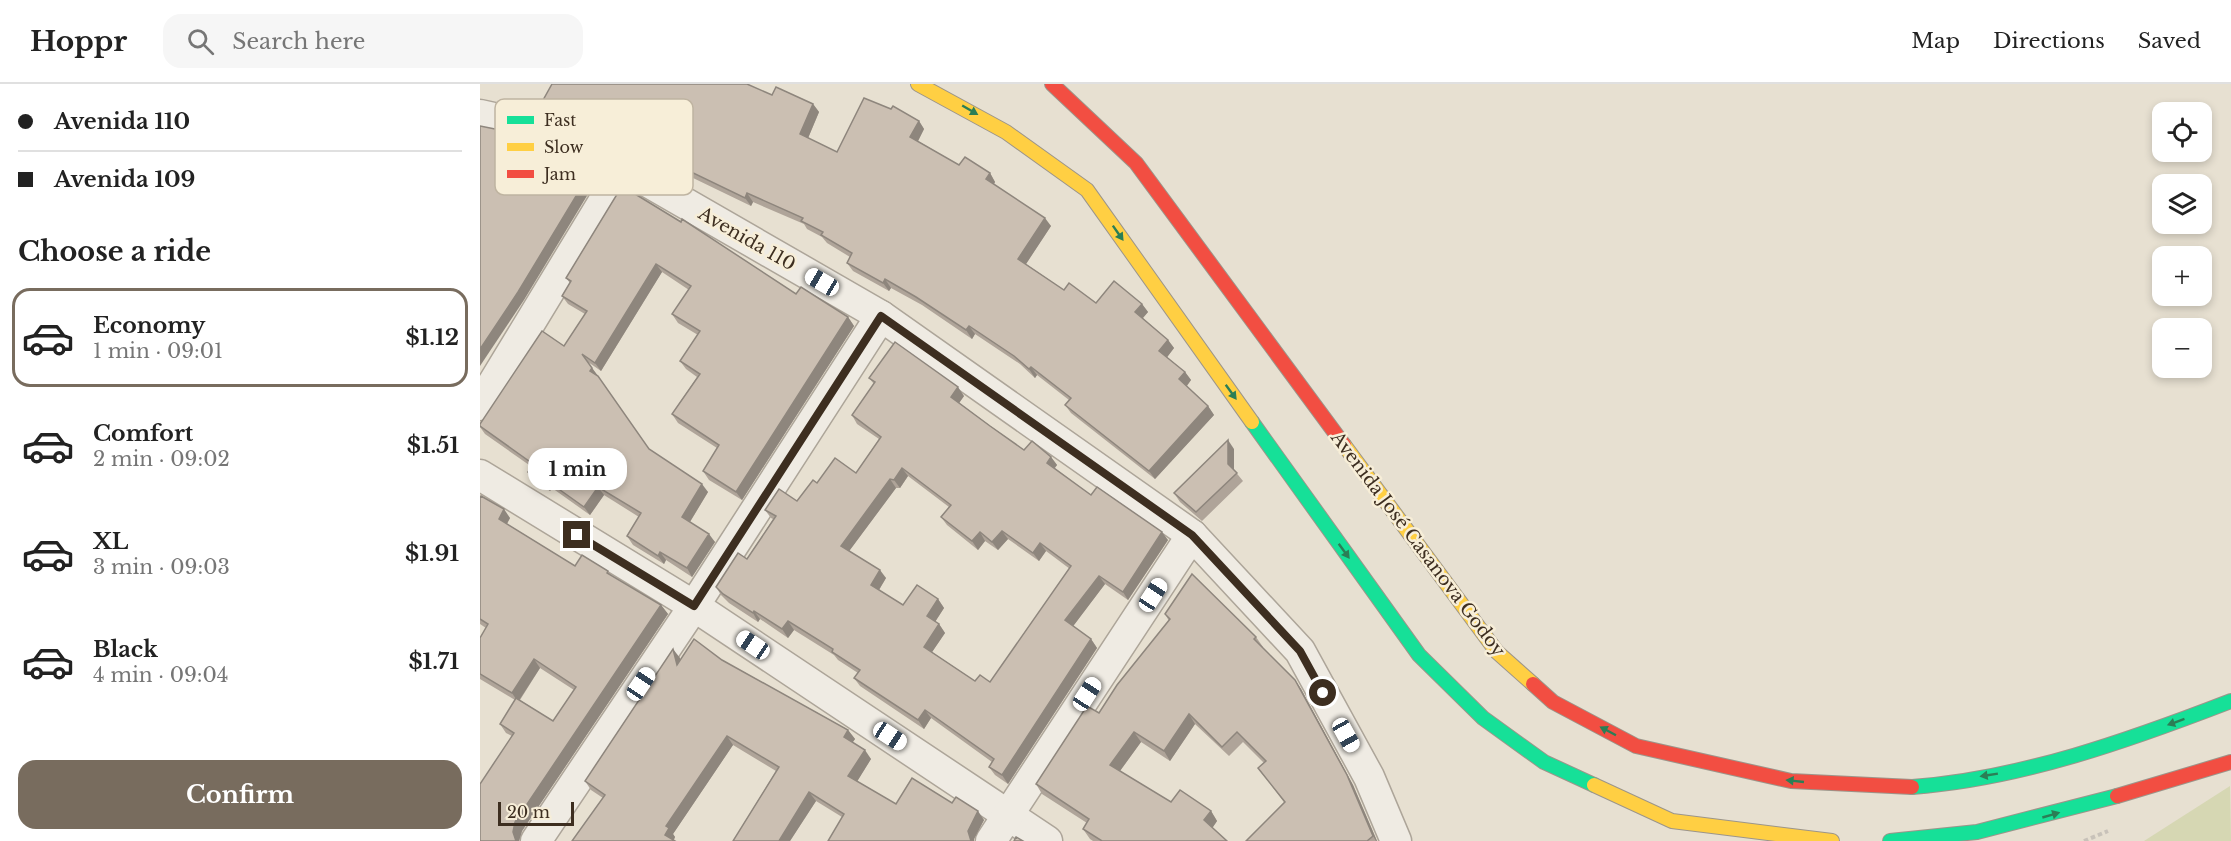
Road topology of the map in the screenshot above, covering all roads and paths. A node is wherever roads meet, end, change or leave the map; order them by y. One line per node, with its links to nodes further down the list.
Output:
1 (918, 84): 19 (street, one-way to 19)
2 (1052, 84): 12 (street, Avenida José Casanova Godoy, one-way to 2)
3 (480, 115): 4 (street, Avenida 110)
4 (495, 118)
5 (608, 195): 8 (street)
6 (671, 195): 7 (street, Avenida 110)
7 (881, 316): 10 (street, Avenida 110); 11 (street)
8 (480, 405)
9 (480, 475): 11 (street)
10 (1192, 535): 14 (street); 18 (street, Avenida 110)
11 (694, 606): 14 (street); 15 (street)
12 (2231, 701)
13 (2231, 762): 20 (street, one-way to 13)
14 (1008, 814): 16 (street); 17 (street)
15 (536, 841)
16 (991, 841)
17 (1047, 841)
18 (1396, 841)
19 (1832, 841)
20 (1890, 841)

